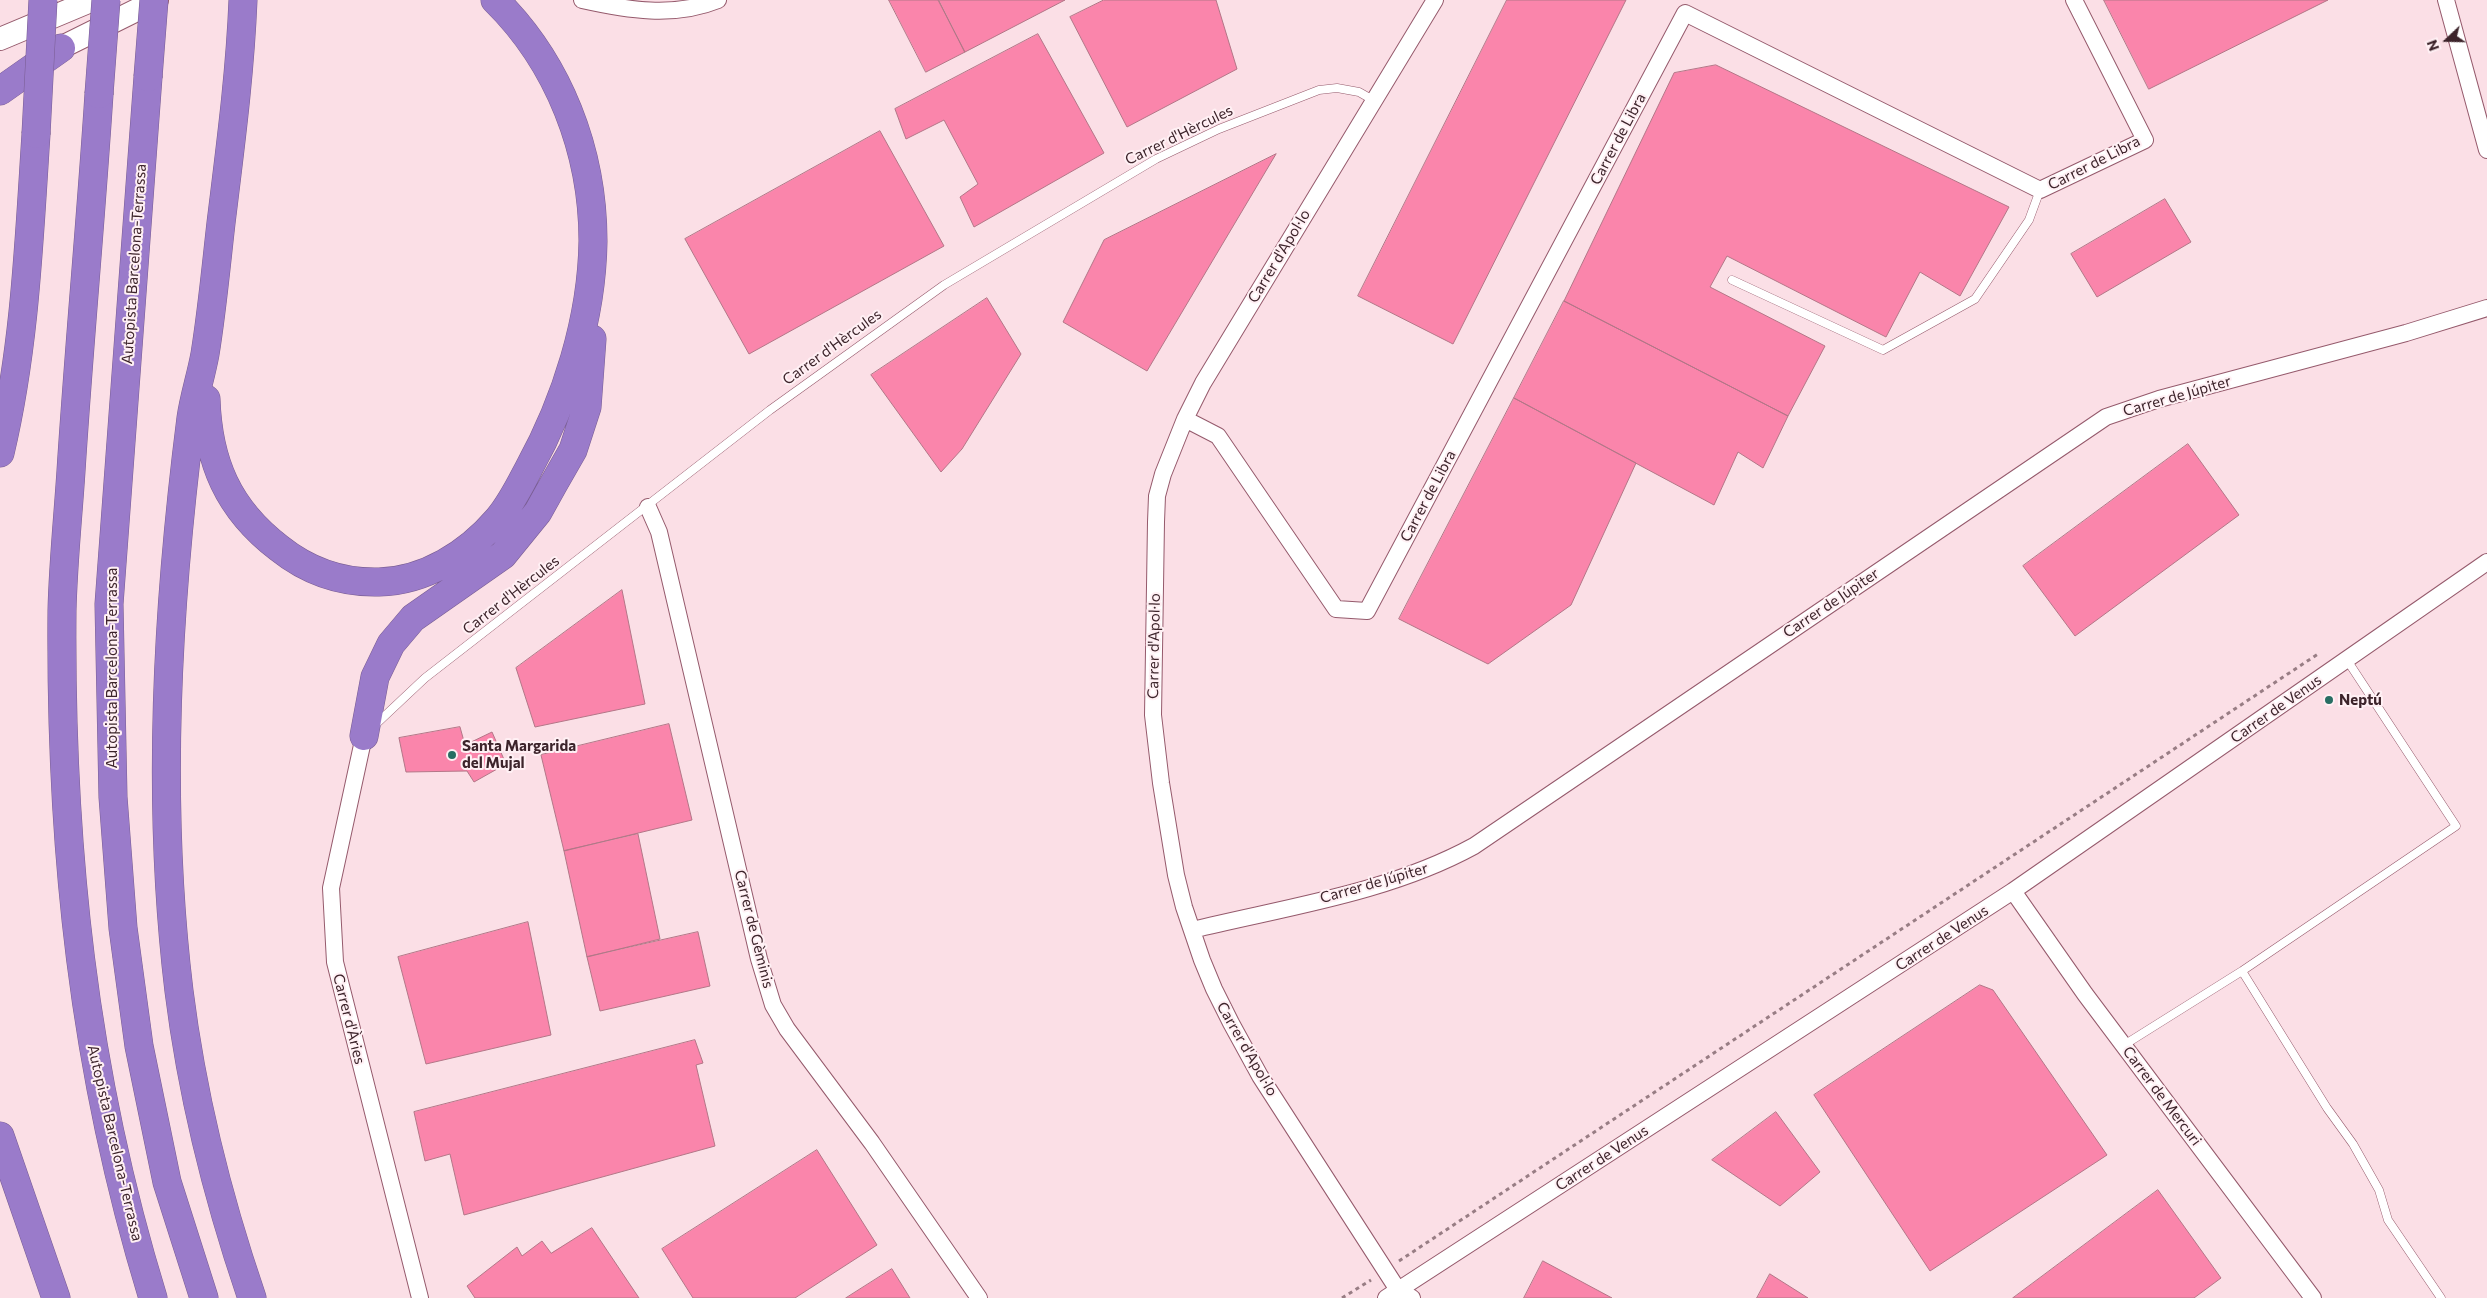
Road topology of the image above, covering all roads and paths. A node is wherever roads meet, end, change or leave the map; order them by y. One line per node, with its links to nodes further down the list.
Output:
1 (44, 0): 24 (highway, bridge)
2 (93, 0): 12 (main road)
3 (106, 0): 38 (highway, Autopista Barcelona-Terrassa, bridge)
4 (155, 0): 13 (main road); 39 (highway, Autopista Barcelona-Terrassa, bridge)
5 (243, 0): 22 (highway)
6 (495, 0): 19 (highway)
7 (582, 0): 8 (street)
8 (718, 0)
9 (1435, 0): 16 (street, Carrer d'Apol·lo)
10 (2074, 0): 18 (street, Carrer de Libra)
11 (2446, 0): 17 (street)
12 (0, 39)
13 (61, 48): 14 (main road); 15 (highway)
14 (0, 77)
15 (0, 91)
16 (1373, 100): 23 (street, Carrer d'Apol·lo); 25 (lane, Carrer d'Hèrcules)
17 (2487, 150)
18 (2040, 190): 20 (lane); 23 (street, Carrer de Libra)
19 (591, 280): 22 (highway); 29 (highway)
20 (1732, 280)
21 (2487, 308): 31 (street, Carrer de Júpiter)
22 (205, 355): 40 (highway)
23 (1185, 419): 31 (street, Carrer d'Apol·lo)
24 (0, 453)
25 (648, 507): 29 (lane, Carrer d'Hèrcules); 42 (street, Carrer de Gèminis)
26 (2487, 562): 28 (street, Carrer de Venus)
27 (2320, 653): 35 (path)
28 (2348, 660): 30 (street, Carrer de Venus); 32 (lane)
29 (364, 736): 41 (street, Carrer d'Àries)
30 (2013, 891): 33 (street, Carrer de Mercuri); 36 (street, Carrer de Venus)
31 (1192, 930): 35 (street, Carrer d'Apol·lo)
32 (2242, 971): 33 (lane); 45 (lane)
33 (2124, 1045): 44 (street, Carrer de Mercuri)
34 (0, 1136): 37 (highway)
35 (1385, 1270): 36 (street, Carrer d'Apol·lo); 43 (path)
36 (1399, 1295)
37 (56, 1298)
38 (153, 1298)
39 (204, 1298)
40 (252, 1298)
41 (420, 1298)
42 (979, 1298)
43 (1342, 1298)
44 (2313, 1298)
45 (2441, 1298)

